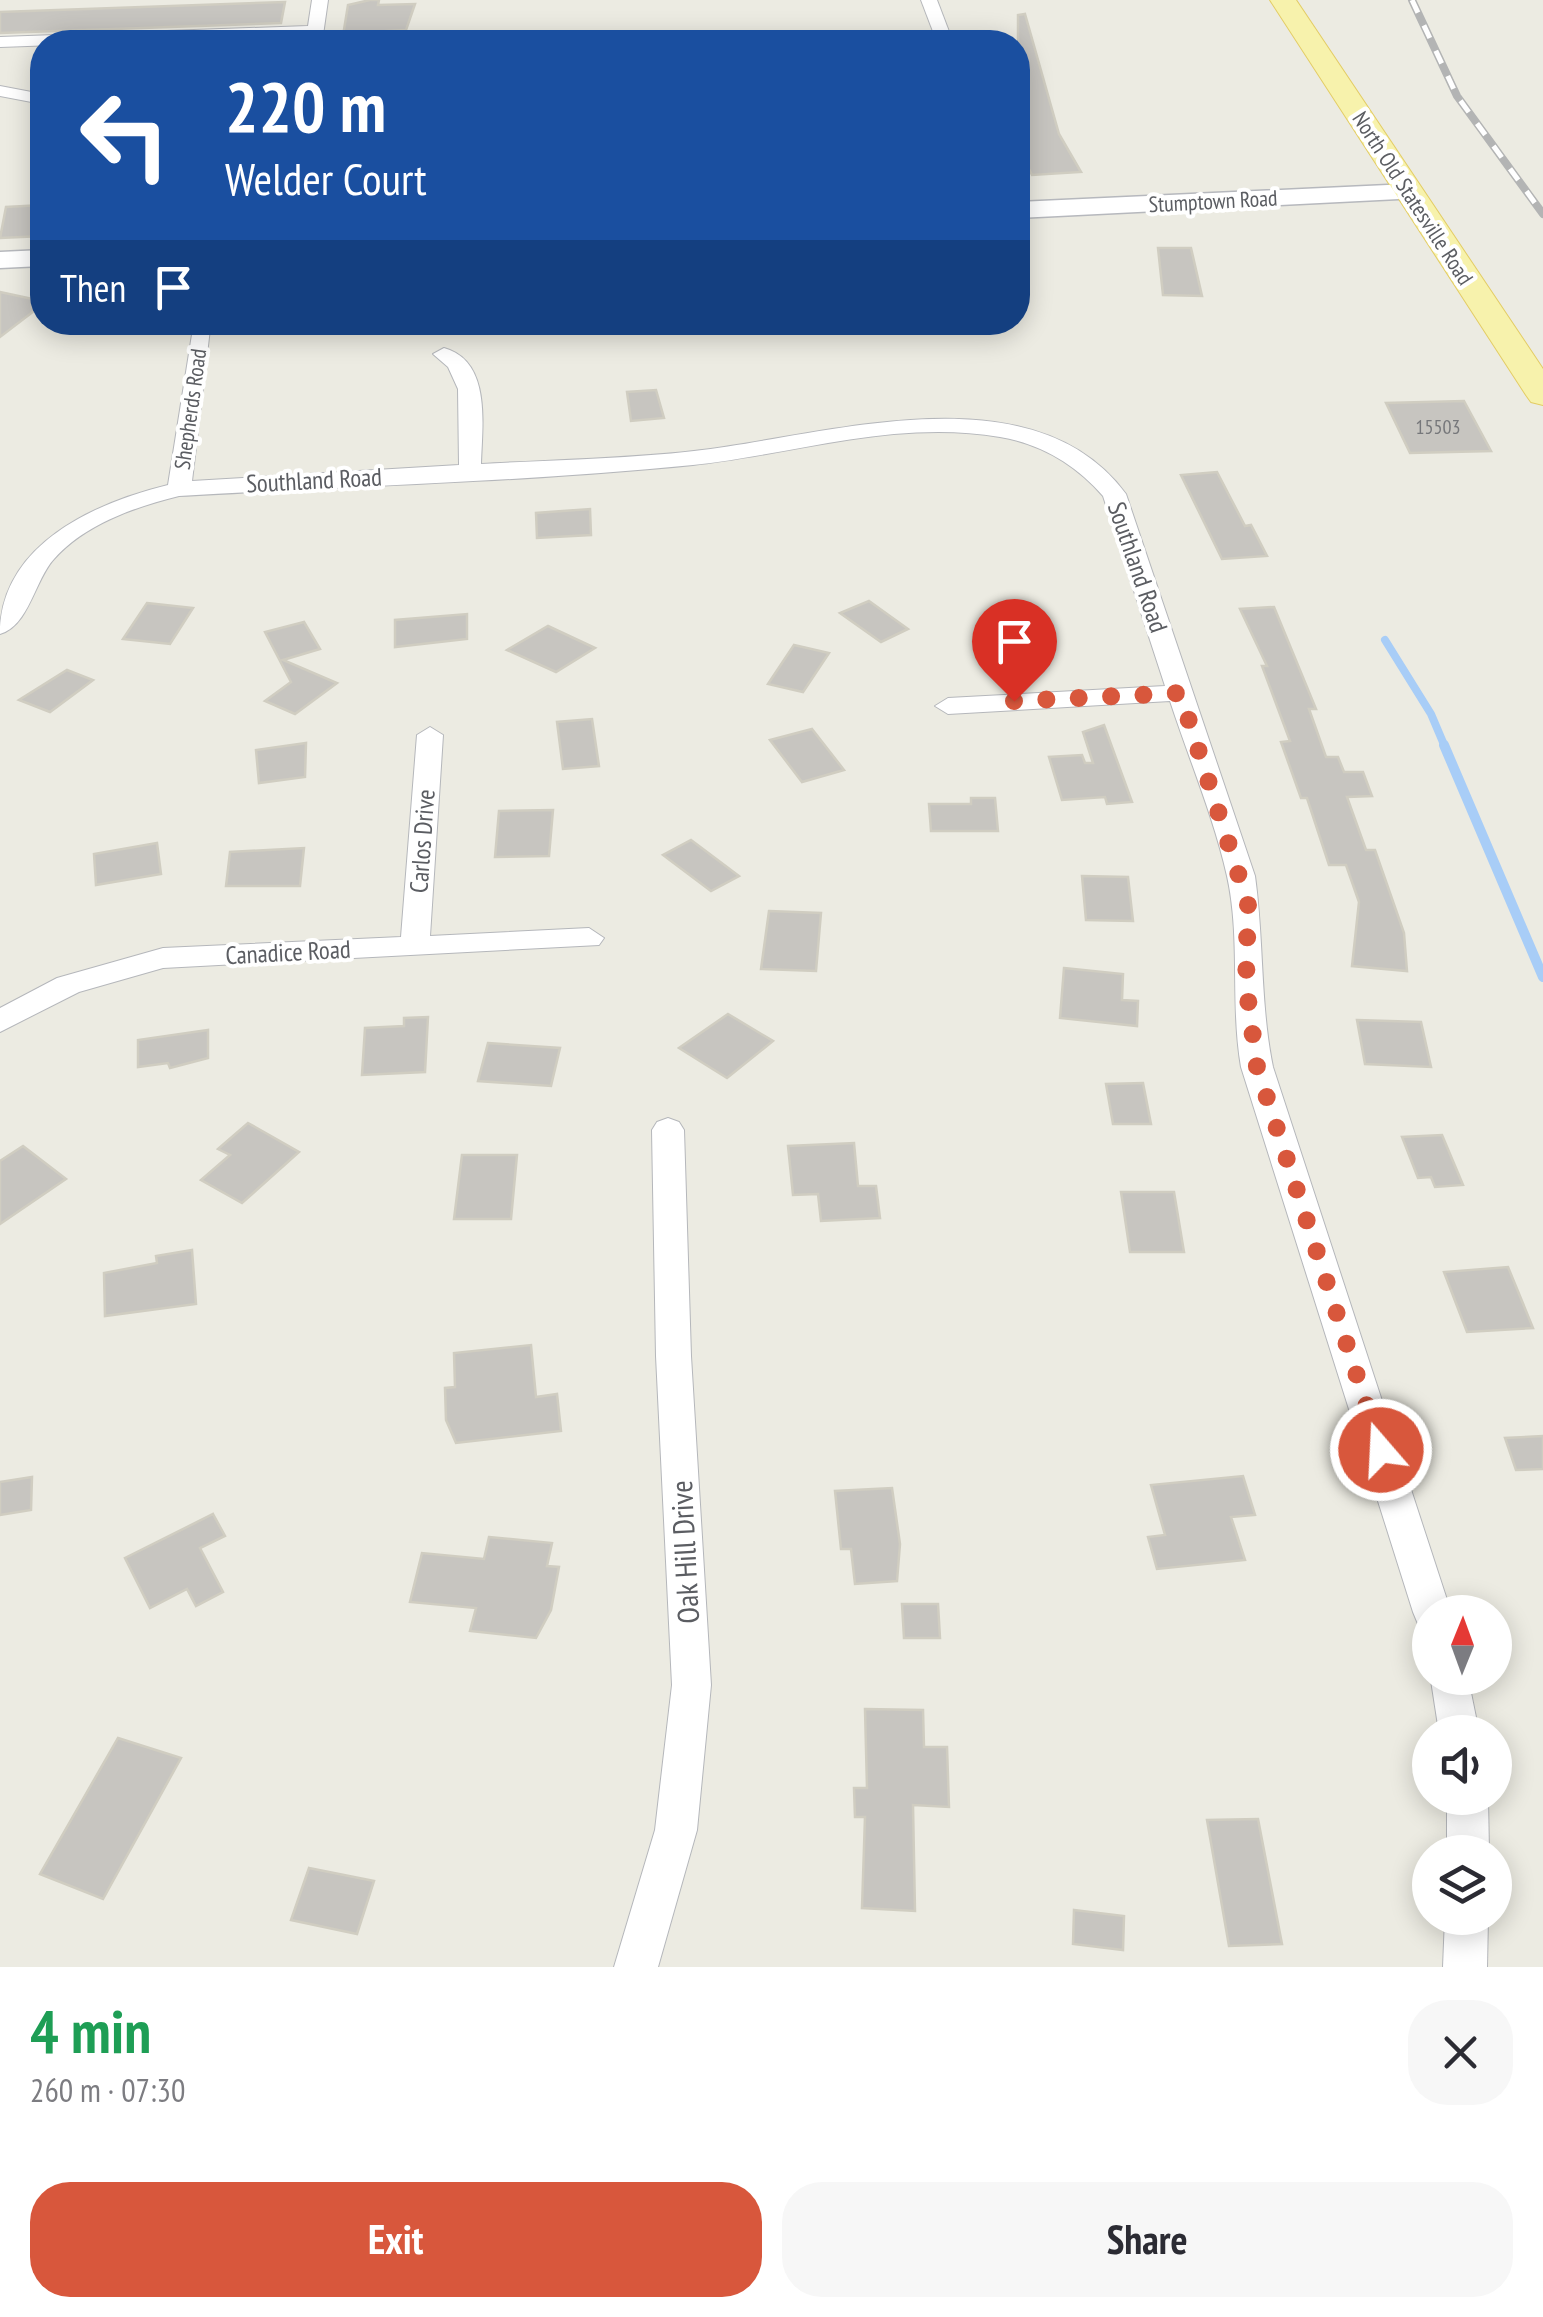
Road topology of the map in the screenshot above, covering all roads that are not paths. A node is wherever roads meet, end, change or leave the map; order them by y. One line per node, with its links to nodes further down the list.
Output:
1 (320, 0): 4 (street)
2 (929, 0): 5 (street)
3 (1283, 0): 10 (main road, North Old Statesville Road)
4 (316, 30)
5 (940, 30)
6 (30, 41): 7 (street)
7 (0, 42)
8 (0, 91): 9 (street)
9 (30, 97)
10 (1409, 192): 11 (street, Stumptown Road); 16 (main road, North Old Statesville Road)
11 (1030, 209)
12 (30, 259): 13 (street)
13 (0, 260)
14 (199, 335): 18 (street, Shepherds Road)
15 (444, 354): 17 (street)
16 (1543, 394)
17 (470, 472): 18 (street, Southland Road); 20 (street, Southland Road)
18 (179, 489): 19 (street, Southland Road)
19 (0, 626)
20 (1180, 693): 21 (street); 27 (street, Southland Road)
21 (948, 706)
22 (430, 735): 24 (street, Carlos Drive)
23 (590, 938): 24 (street, Canadice Road)
24 (415, 946): 25 (street, Canadice Road)
25 (0, 1021)
26 (668, 1130): 29 (street, Oak Hill Drive)
27 (1427, 1595)
28 (1466, 1935): 30 (street)
29 (636, 1967)
30 (1465, 1967)

